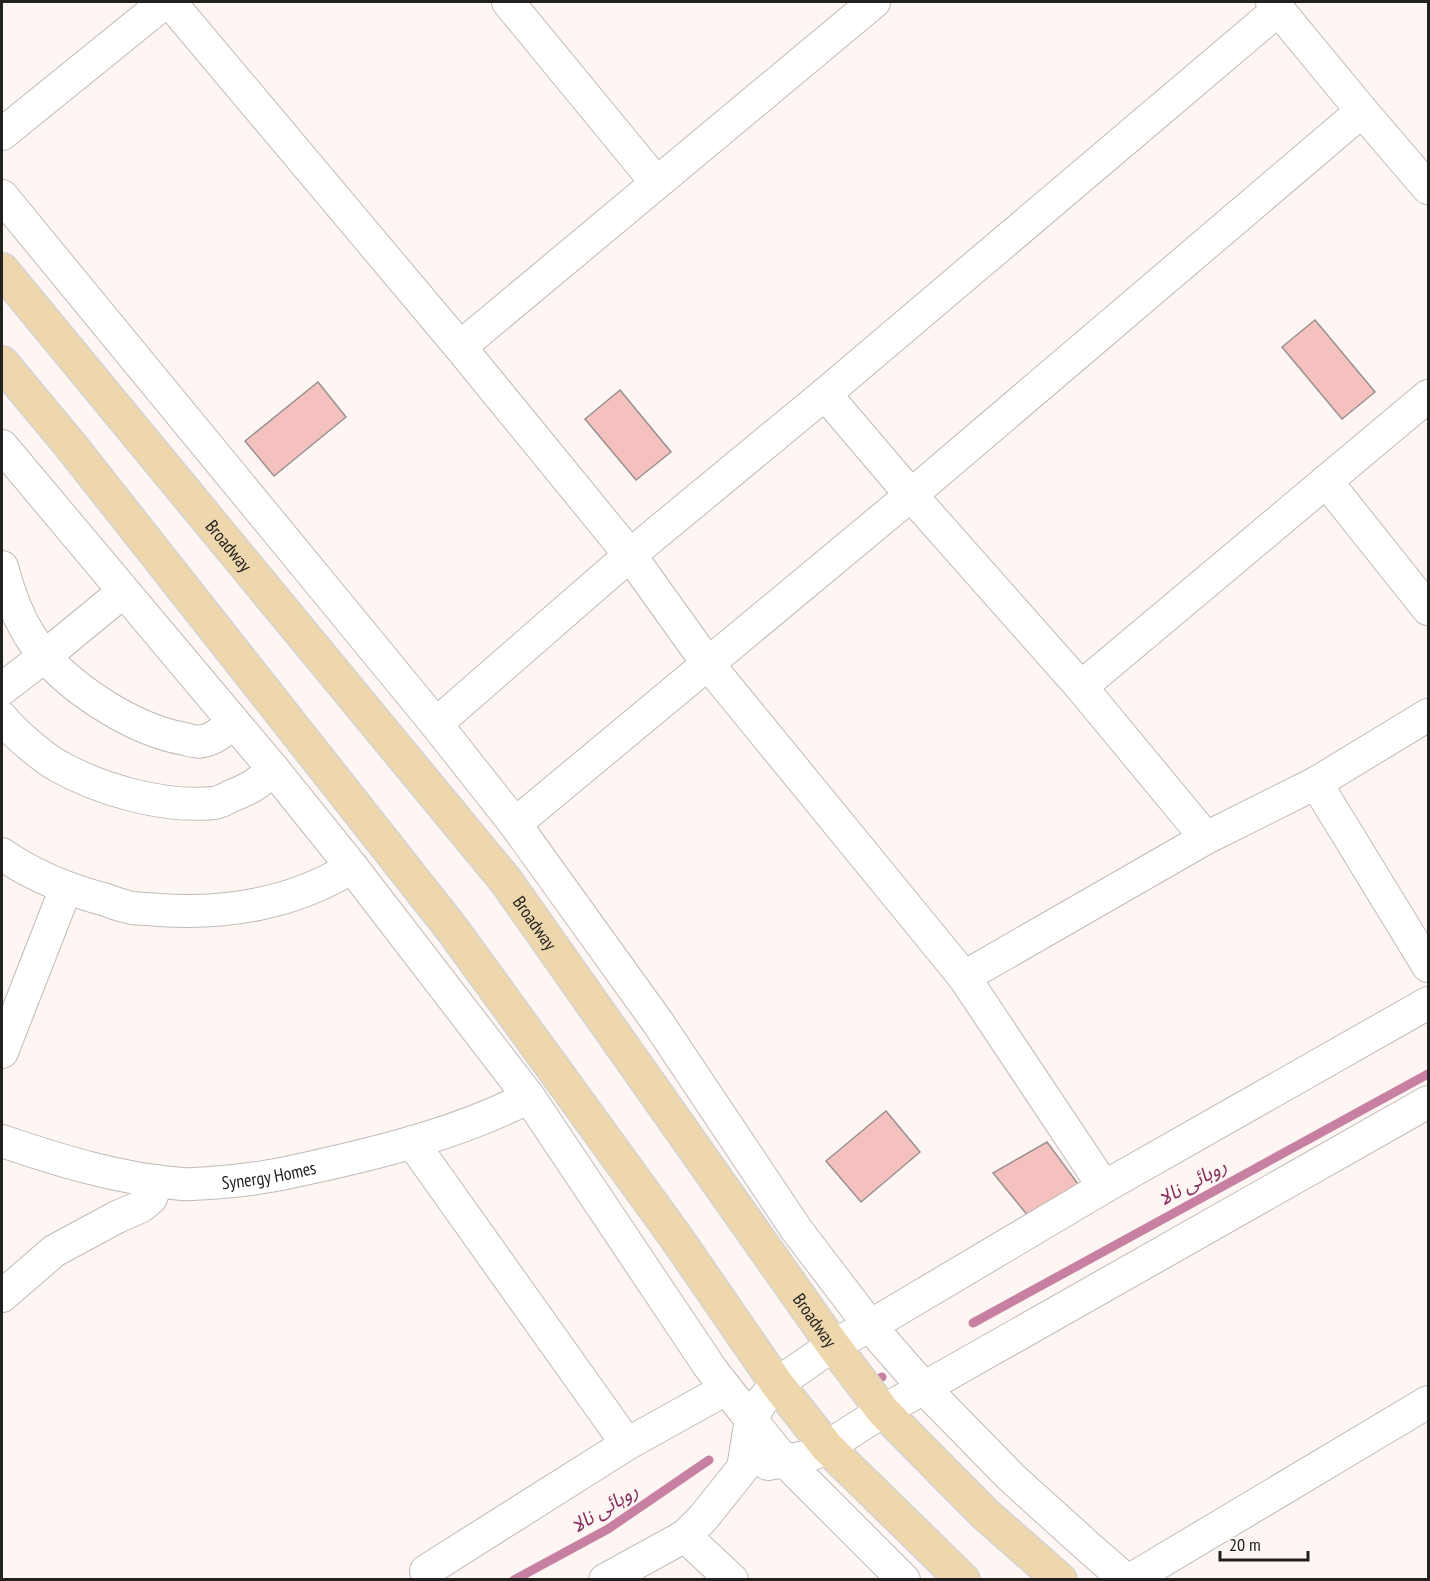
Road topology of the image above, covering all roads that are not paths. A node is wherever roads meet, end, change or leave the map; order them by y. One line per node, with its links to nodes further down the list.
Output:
1 (165, 2): 7 (street)
2 (170, 2): 12 (street)
3 (508, 2): 8 (street)
4 (874, 2): 8 (street)
5 (1275, 6): 6 (street); 14 (street)
6 (1362, 111): 9 (street); 18 (street)
7 (2, 134)
8 (656, 182): 12 (street)
9 (1428, 188)
10 (2, 196): 30 (street)
11 (2, 270): 50 (main road, Broadway)
12 (460, 346): 19 (street)
13 (2, 363): 51 (main road)
14 (825, 394): 18 (street); 19 (street)
15 (1428, 396): 17 (street)
16 (5, 458): 21 (street)
17 (1326, 481): 22 (street); 25 (street)
18 (910, 495): 24 (street); 25 (street)
19 (630, 555): 24 (street); 30 (street)
20 (2, 567): 23 (street)
21 (123, 592): 23 (street); 29 (street)
22 (1428, 609)
23 (45, 656): 26 (street); 29 (street)
24 (708, 664): 33 (street); 39 (street)
25 (1081, 687): 34 (street)
26 (2, 689)
27 (1428, 714): 32 (street)
28 (2, 718): 31 (street)
29 (234, 723): 31 (street)
30 (436, 724): 33 (street)
31 (274, 770): 36 (street)
32 (1316, 783): 34 (street); 38 (street)
33 (514, 824): 49 (street)
34 (1206, 838): 39 (street)
35 (2, 854): 37 (street)
36 (352, 867): 37 (street); 42 (street)
37 (66, 888): 41 (street)
38 (1428, 966)
39 (964, 977): 47 (street)
40 (1428, 1003): 47 (street)
41 (2, 1052)
42 (528, 1097): 45 (street, Synergy Homes); 53 (street)
43 (1428, 1101): 52 (street)
44 (2, 1141): 46 (street, Synergy Homes)
45 (412, 1142): 46 (street, Synergy Homes); 57 (street)
46 (157, 1181): 48 (street)
47 (1104, 1187): 49 (street)
48 (7, 1280)
49 (870, 1326): 50 (street); 52 (street)
50 (833, 1345): 51 (street); 54 (main road, Broadway)
51 (777, 1384): 56 (street); 58 (main road)
52 (924, 1388): 54 (street); 68 (street)
53 (726, 1389): 56 (street); 57 (street)
54 (883, 1411): 58 (street); 67 (main road, Broadway)
55 (1423, 1413): 68 (street)
56 (751, 1419): 59 (street); 60 (street)
57 (627, 1443): 62 (street)
58 (827, 1447): 59 (street); 66 (main road)
59 (786, 1462): 60 (street); 65 (street)
60 (743, 1468): 61 (street)
61 (685, 1536): 63 (street); 64 (street)
62 (426, 1572)
63 (606, 1580)
64 (732, 1580)
65 (904, 1580)
66 (963, 1580)
67 (1060, 1580)
68 (1128, 1580)

